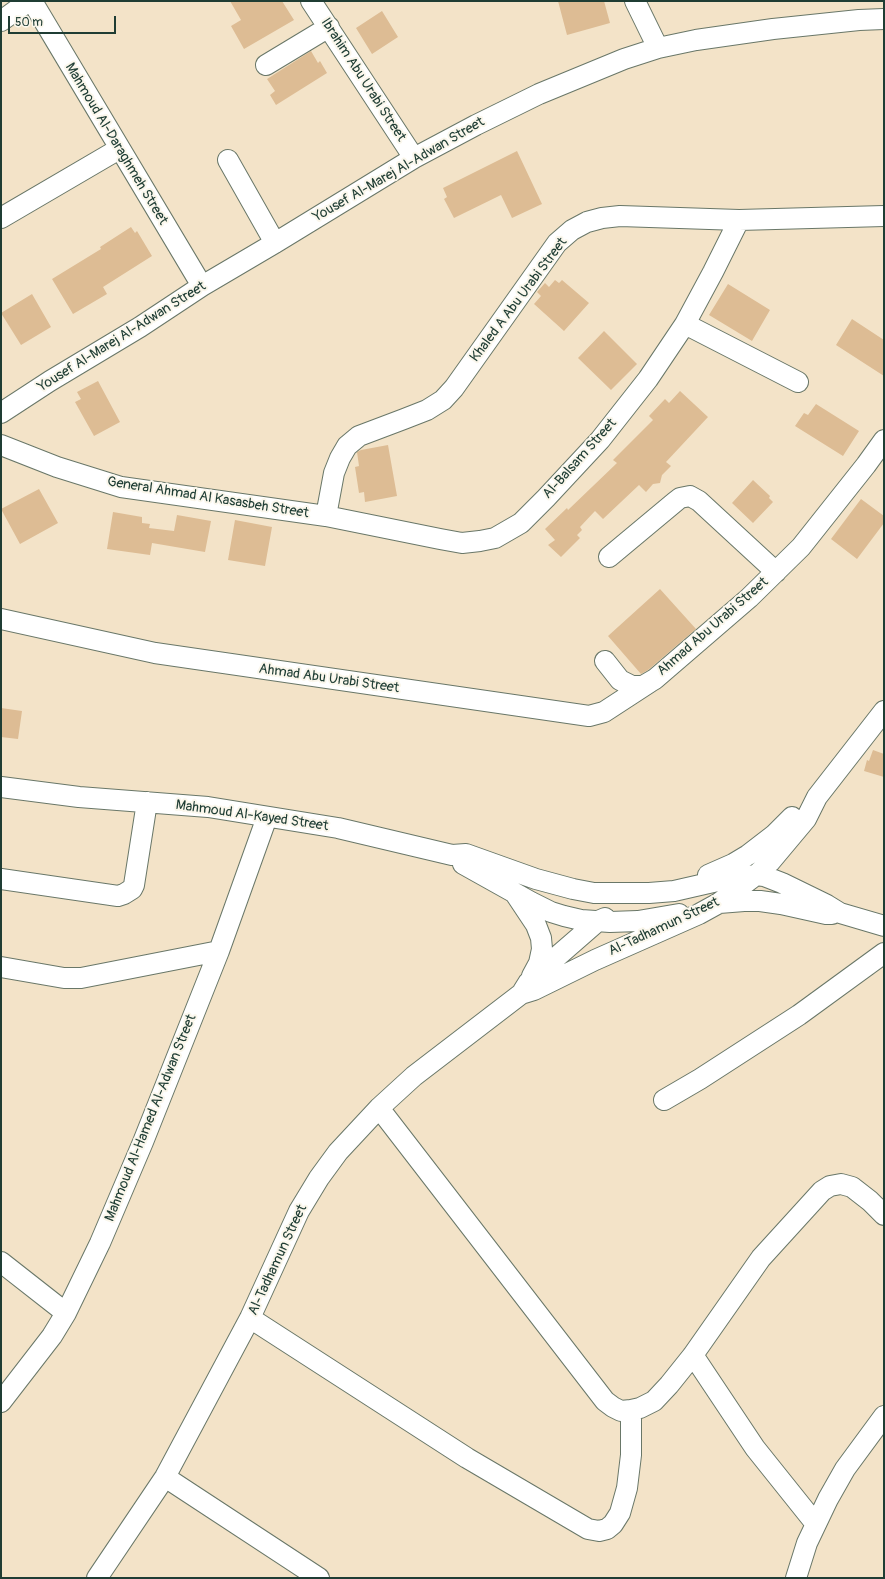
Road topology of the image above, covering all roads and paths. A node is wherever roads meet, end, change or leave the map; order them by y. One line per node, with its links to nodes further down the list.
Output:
1 (30, 1): 5 (street); 9 (street, Mahmoud Al-Daraghmeh Street)
2 (311, 1): 6 (street, Ibrahim Abu Urabi Street)
3 (634, 1): 7 (street)
4 (884, 19): 7 (street, Yousef Al-Marej Al-Adwan Street)
5 (1, 21)
6 (329, 28): 8 (street); 10 (street, Ibrahim Abu Urabi Street)
7 (658, 48): 10 (street, Yousef Al-Marej Al-Adwan Street)
8 (266, 65)
9 (119, 149): 13 (street); 16 (street, Mahmoud Al-Daraghmeh Street)
10 (414, 158): 15 (street, Yousef Al-Marej Al-Adwan Street)
11 (228, 160): 15 (street)
12 (884, 216): 14 (street, Khaled A Abu Urabi Street)
13 (1, 218)
14 (739, 220): 17 (street, Al-Balsam Street); 22 (street, Khaled A Abu Urabi Street)
15 (275, 243): 16 (street, Yousef Al-Marej Al-Adwan Street)
16 (202, 286): 19 (street, Yousef Al-Marej Al-Adwan Street)
17 (685, 324): 18 (street); 22 (street, Al-Balsam Street)
18 (798, 382)
19 (1, 413)
20 (884, 440): 24 (street, Ahmad Abu Urabi Street)
21 (1, 445): 22 (street, General Ahmad Al Kasasbeh Street)
22 (326, 516)
23 (609, 556): 24 (street, Ahmad Abu Urabi Street)
24 (776, 572): 27 (street, Ahmad Abu Urabi Street)
25 (1, 618): 27 (street, Ahmad Abu Urabi Street)
26 (605, 661): 27 (street, Ahmad Abu Urabi Street)
27 (650, 682)
28 (884, 713): 30 (street, Al-Tadhamun Street)
29 (1, 787): 31 (street, Mahmoud Al-Kayed Street)
30 (817, 797): 34 (street, Al-Tadhamun Street); 37 (street, Al-Tadhamun Street)
31 (147, 802): 32 (street, Mahmoud Al-Kayed Street); 35 (street)
32 (267, 817): 33 (street, Mahmoud Al-Kayed Street); 42 (street, Mahmoud Al-Hamed Al-Adwan Street)
33 (452, 855): 36 (street, Mahmoud Al-Kayed Street); 37 (street, Mahmoud Al-Kayed Street)
34 (756, 875): 37 (street, Mahmoud Al-Kayed Street); 38 (street, Al-Tadhamun Street); 39 (street, Mahmoud Al-Kayed Street)
35 (1, 879)
36 (514, 892): 40 (street, Mahmoud Al-Kayed Street); 45 (street)
37 (649, 893): 40 (street, Al-Tadhamun Street)
38 (719, 903): 39 (street, Mahmoud Al-Kayed Street); 40 (street, Mahmoud Al-Kayed Street); 45 (street, Al-Tadhamun Street)
39 (840, 913): 41 (street, Mahmoud Al-Kayed Street)
40 (598, 922): 45 (street, Al-Tadhamun Street)
41 (884, 926)
42 (219, 951): 44 (street); 50 (street, Mahmoud Al-Hamed Al-Adwan Street)
43 (884, 954): 46 (street)
44 (1, 967)
45 (525, 988): 47 (street, Al-Tadhamun Street)
46 (664, 1100)
47 (378, 1108): 51 (street, Al-Tadhamun Street); 54 (street)
48 (884, 1215): 52 (street)
49 (1, 1262): 50 (street)
50 (66, 1313): 53 (street, Mahmoud Al-Hamed Al-Adwan Street)
51 (250, 1318): 54 (street); 56 (street, Al-Tadhamun Street)
52 (693, 1355): 54 (street); 57 (street)
53 (1, 1402)
54 (631, 1410)
55 (884, 1416): 57 (street)
56 (165, 1476): 58 (street, Al-Tadhamun Street); 59 (street)
57 (815, 1524): 60 (street)
58 (97, 1578)
59 (319, 1578)
60 (796, 1578)

